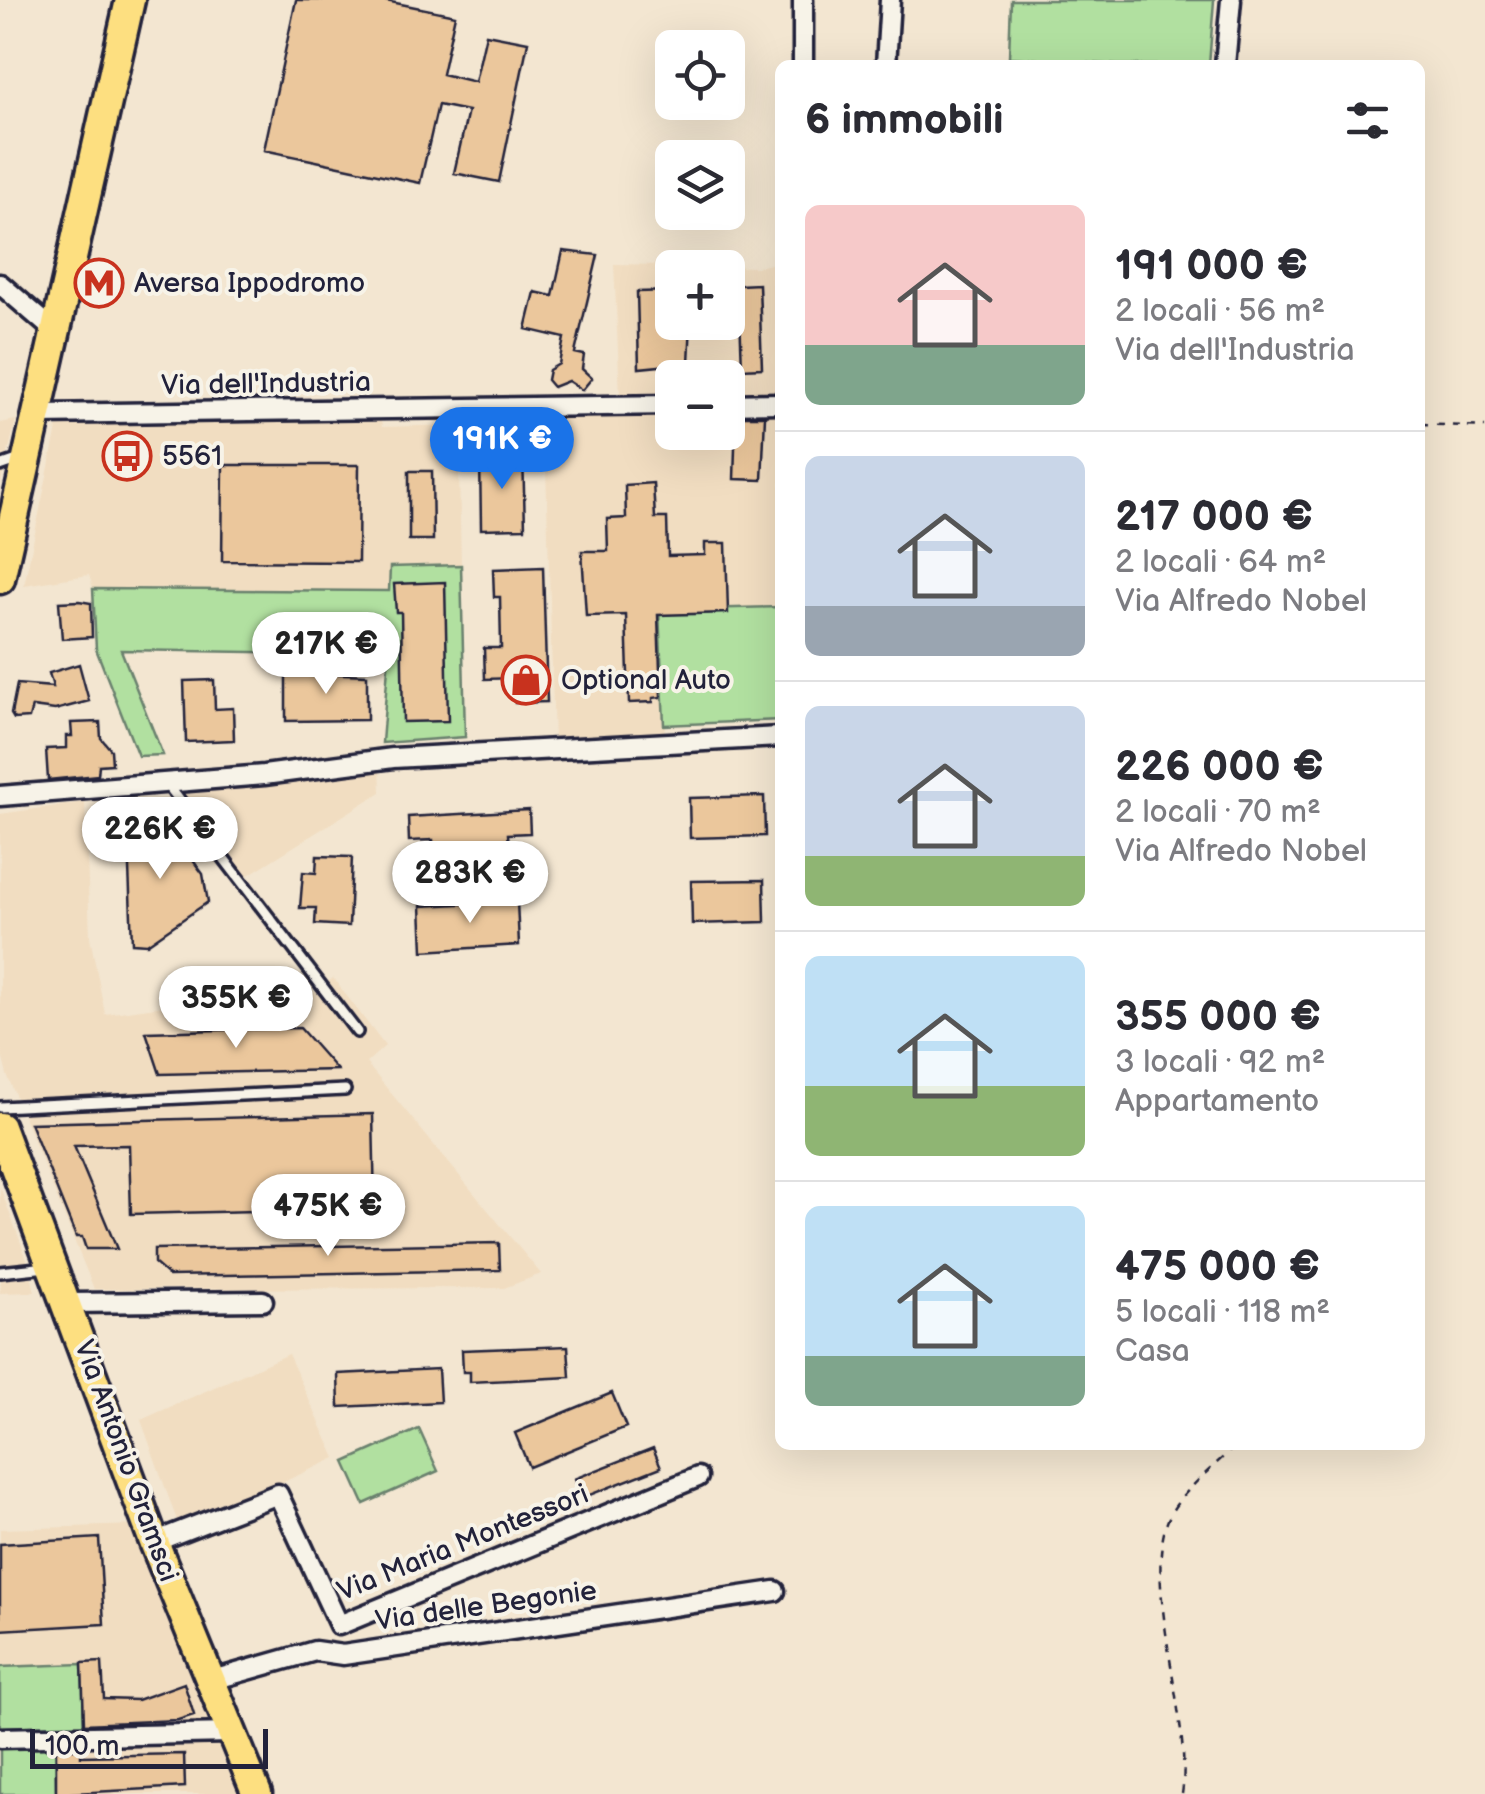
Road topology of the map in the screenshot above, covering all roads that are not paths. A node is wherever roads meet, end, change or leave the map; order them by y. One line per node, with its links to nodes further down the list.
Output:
1 (130, 0): 9 (main road)
2 (803, 0): 5 (street)
3 (890, 0): 6 (street)
4 (1231, 0): 7 (street)
5 (803, 60)
6 (886, 60)
7 (1225, 60)
8 (0, 284): 9 (street)
9 (58, 334): 13 (main road)
10 (745, 404): 11 (street)
11 (775, 404)
12 (655, 405): 13 (street, Via dell'Industria)
13 (40, 414): 14 (main road)
14 (30, 455): 15 (lane); 16 (main road)
15 (0, 466)
16 (0, 576)
17 (775, 737): 18 (street)
18 (167, 784): 19 (street); 20 (lane)
19 (5, 798)
20 (357, 1032)
21 (345, 1090): 22 (lane)
22 (0, 1107)
23 (0, 1126): 24 (main road, Via Antonio Gramsci)
24 (54, 1265): 25 (lane); 27 (main road, Via Antonio Gramsci)
25 (0, 1269)
26 (264, 1300): 27 (street)
27 (69, 1304): 29 (main road, Via Antonio Gramsci)
28 (698, 1477): 29 (street, Via Maria Montessori)
29 (154, 1542): 31 (main road, Via Antonio Gramsci)
30 (774, 1591): 31 (street, Via delle Begonie)
31 (209, 1681): 32 (main road, Via Antonio Gramsci)
32 (231, 1732): 33 (street); 34 (main road, Via Antonio Gramsci)
33 (0, 1738)
34 (257, 1794)

